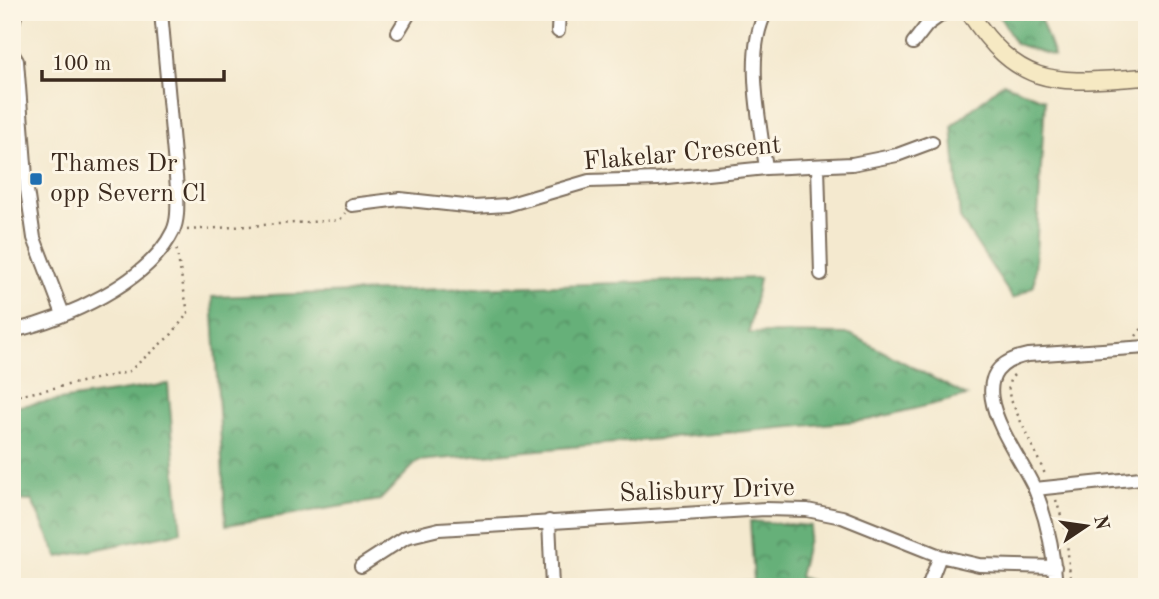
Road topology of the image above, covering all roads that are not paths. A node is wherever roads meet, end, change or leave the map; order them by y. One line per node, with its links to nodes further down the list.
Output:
1 (16, 12): 8 (street)
2 (161, 12): 21 (street)
3 (410, 12): 10 (street)
4 (559, 12): 9 (street)
5 (766, 12): 16 (street)
6 (944, 12): 11 (street)
7 (969, 12): 13 (street)
8 (12, 27)
9 (558, 31)
10 (398, 32)
11 (913, 43)
12 (12, 53): 17 (street)
13 (1147, 77)
14 (932, 142): 15 (street, Flakelar Crescent)
15 (817, 166): 16 (street, Flakelar Crescent); 20 (street)
16 (766, 168): 19 (street, Flakelar Crescent)
17 (27, 190): 18 (street); 21 (street)
18 (12, 192)
19 (352, 205)
20 (821, 274)
21 (63, 314): 22 (street)
22 (12, 331)
23 (1147, 347): 25 (street)
24 (1147, 480): 25 (street)
25 (1035, 489): 29 (street)
26 (549, 521): 27 (street, Salisbury Drive); 28 (street, Salisbury Drive); 30 (street)
27 (940, 556): 29 (street, Salisbury Drive); 31 (street)
28 (362, 566)
29 (1055, 567): 32 (street)
30 (552, 587)
31 (928, 587)
32 (1056, 587)

